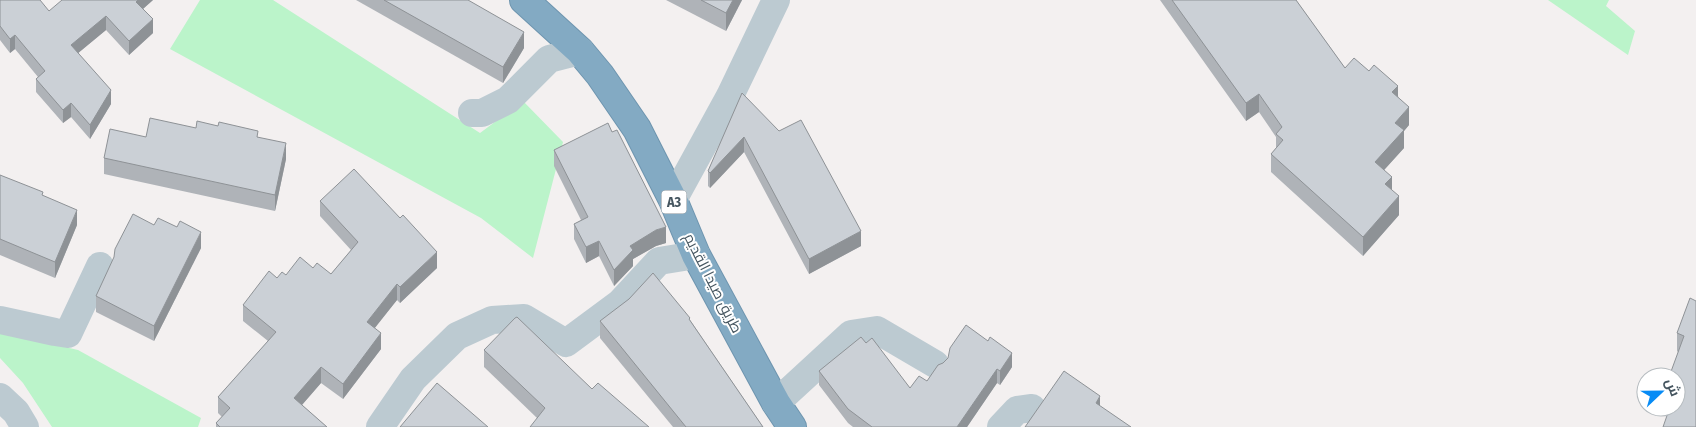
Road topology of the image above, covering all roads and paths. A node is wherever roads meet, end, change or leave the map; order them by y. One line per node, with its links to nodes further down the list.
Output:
1 (524, 0): 3 (highway, طريق صيدا القديم / A3)
2 (776, 0): 5 (street)
3 (580, 51): 4 (street); 5 (highway, طريق صيدا القديم / A3)
4 (472, 113)
5 (673, 200): 6 (highway, طريق صيدا القديم / A3)
6 (696, 254): 11 (highway, طريق صيدا القديم / A3); 14 (street)
7 (100, 266): 8 (street)
8 (0, 320)
9 (935, 364): 11 (street)
10 (0, 397): 13 (street)
11 (776, 403): 15 (highway, طريق صيدا القديم / A3)
12 (1032, 408): 16 (street)
13 (25, 427)
14 (380, 427)
15 (792, 427)
16 (1001, 427)

